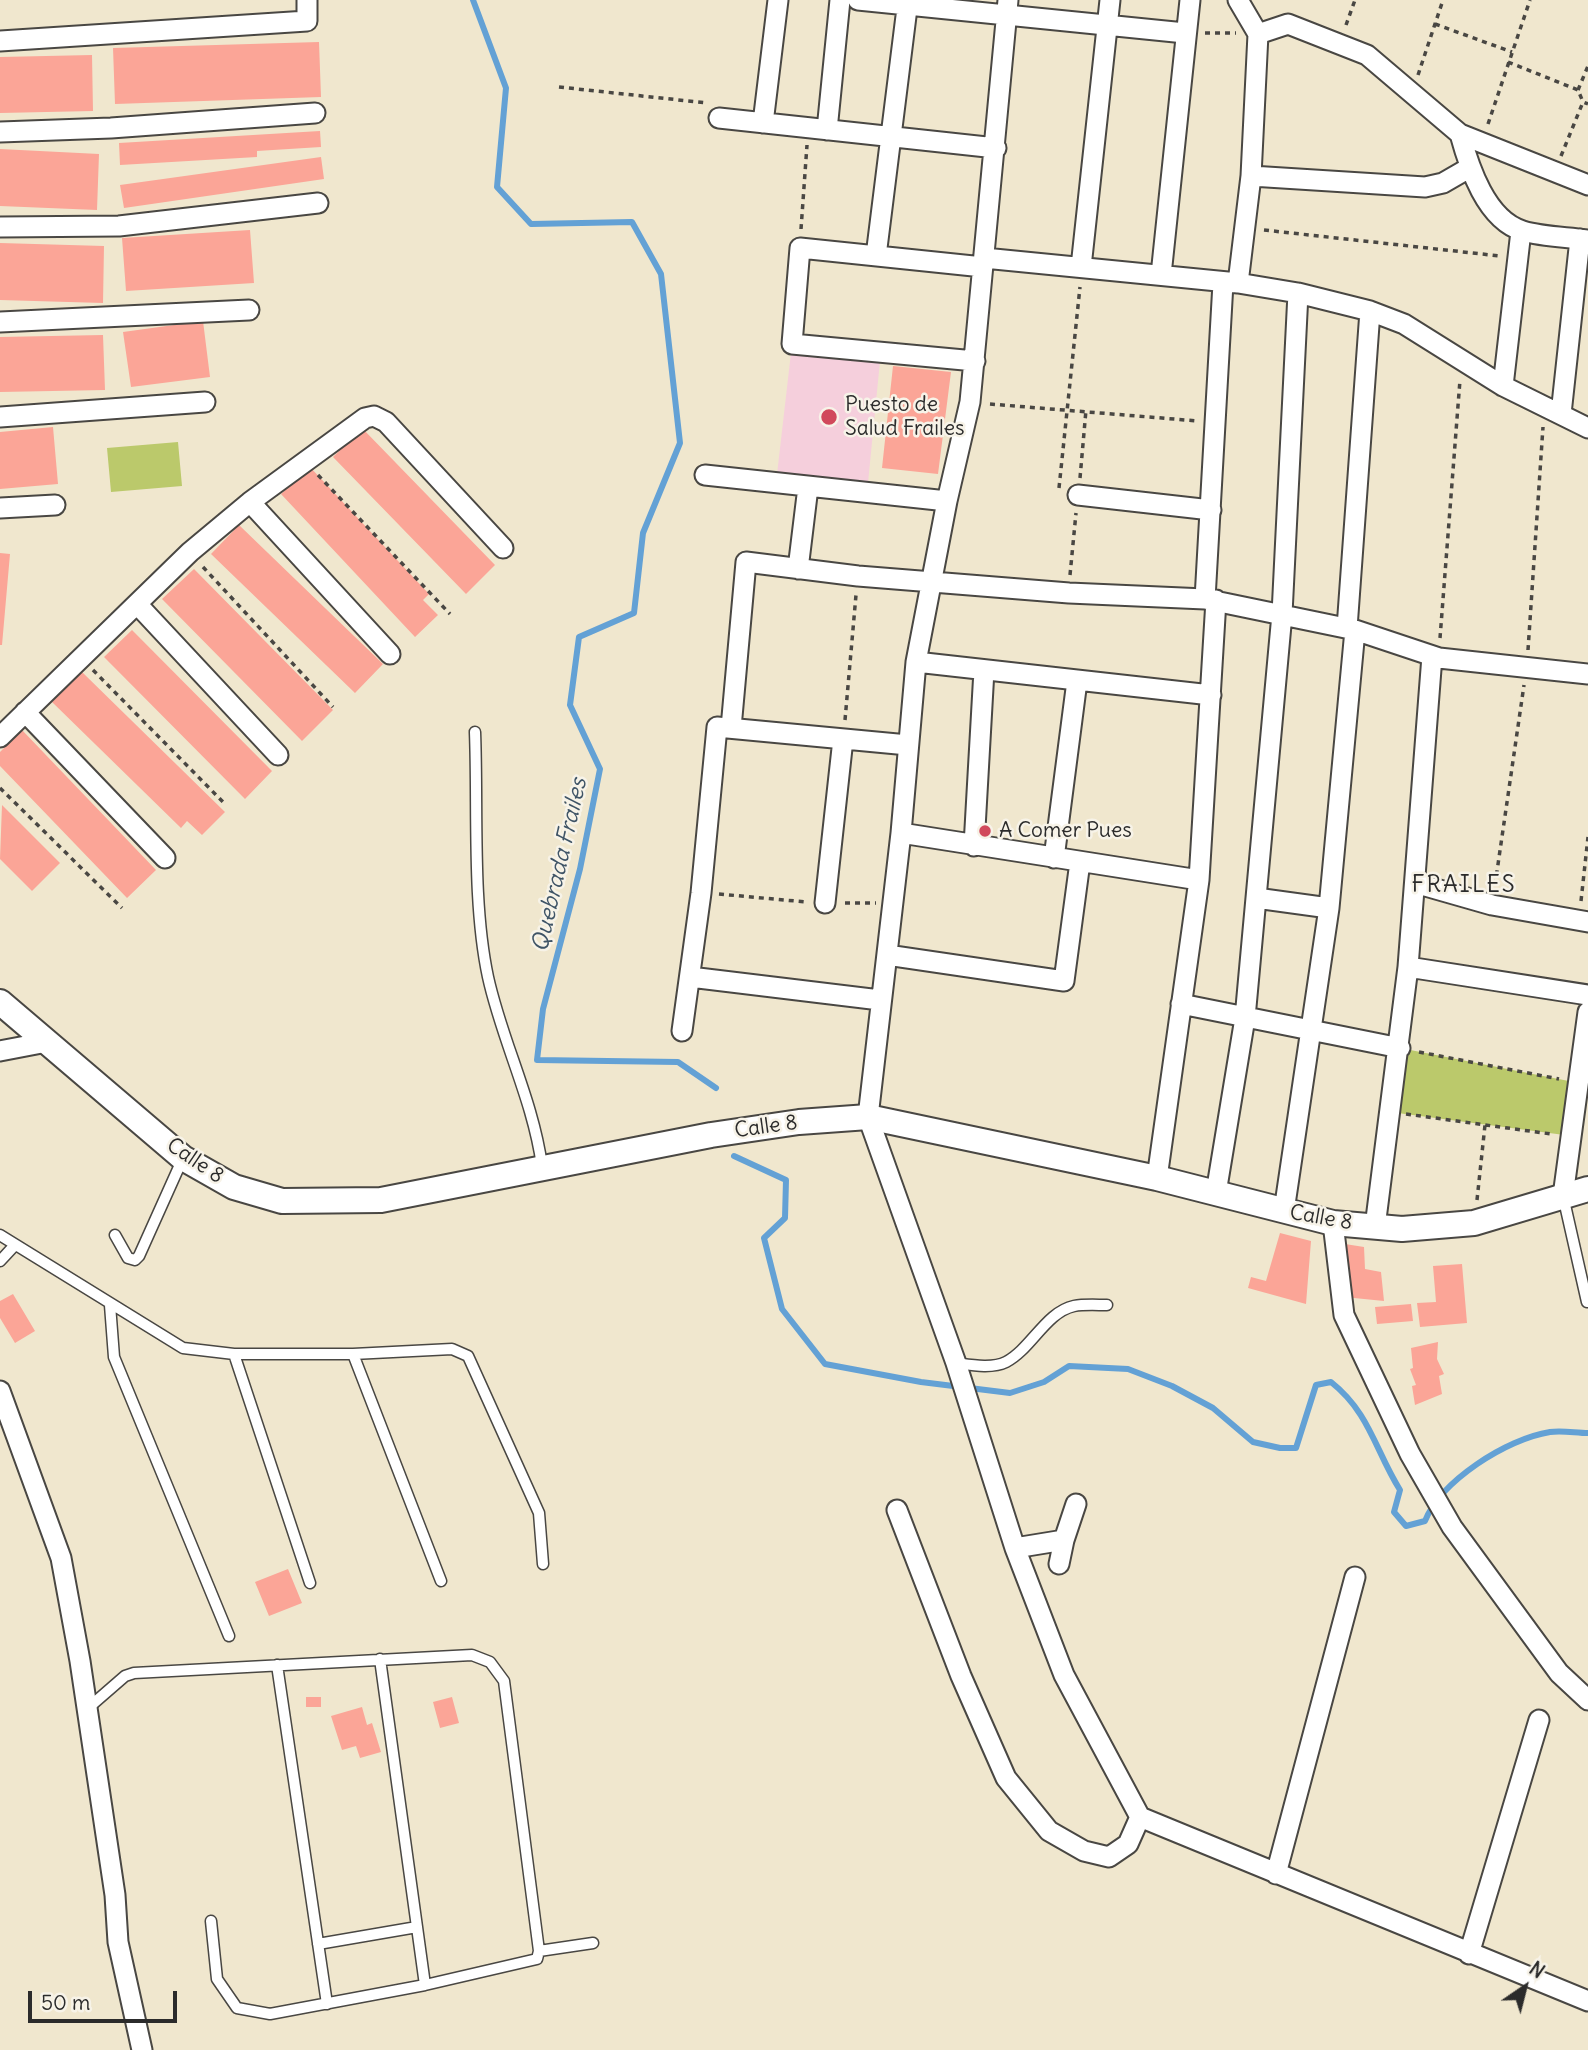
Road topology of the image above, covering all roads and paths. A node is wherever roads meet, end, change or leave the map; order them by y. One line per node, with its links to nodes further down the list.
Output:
1 (307, 0): 17 (street)
2 (779, 0): 28 (street)
3 (840, 0): 29 (street)
4 (858, 0): 11 (street)
5 (1110, 0): 13 (street)
6 (1190, 0): 15 (street)
7 (1238, 0): 16 (street)
8 (1355, 0): 18 (path)
9 (1443, 0): 14 (path)
10 (1530, 0): 19 (path)
11 (908, 2): 12 (street); 32 (street)
12 (1008, 8): 13 (street); 34 (street)
13 (1107, 23): 15 (street); 48 (street)
14 (1435, 24): 19 (path); 24 (path)
15 (1185, 33): 16 (path); 49 (street)
16 (1258, 34): 18 (street); 37 (street)
17 (0, 41)
18 (1339, 44): 24 (street)
19 (1512, 52): 20 (path)
20 (1508, 62): 23 (path); 33 (path)
21 (1588, 66): 23 (path)
22 (559, 87): 27 (path)
23 (1578, 90): 25 (path)
24 (1412, 94): 31 (street)
25 (1586, 103): 36 (path)
26 (315, 113): 30 (street)
27 (719, 118): 28 (street)
28 (762, 123): 29 (street)
29 (818, 129): 32 (street); 44 (path)
30 (0, 132)
31 (1460, 134): 33 (street); 35 (street)
32 (891, 137): 34 (street); 45 (street)
33 (1482, 143): 36 (street)
34 (996, 148): 47 (street)
35 (1469, 168): 37 (street); 42 (street)
36 (1555, 171): 38 (street)
37 (1251, 176): 41 (street)
38 (1588, 185)
39 (318, 204): 40 (street)
40 (0, 227)
41 (1245, 228): 46 (path); 50 (street)
42 (1521, 231): 43 (street); 46 (street)
43 (1584, 239): 61 (street)
44 (800, 248): 45 (street); 55 (street)
45 (876, 256): 47 (street)
46 (1518, 258): 57 (street)
47 (984, 262): 48 (street); 55 (street)
48 (1081, 267): 49 (street); 60 (path)
49 (1161, 275): 50 (street)
50 (1230, 283): 51 (street); 63 (street)
51 (1298, 293): 53 (street); 82 (street)
52 (249, 310): 54 (street)
53 (1370, 312): 56 (street); 83 (street)
54 (0, 322)
55 (975, 361): 59 (street)
56 (1462, 361): 57 (street); 85 (path)
57 (1503, 386): 61 (street)
58 (205, 402): 62 (street)
59 (970, 402): 60 (path); 69 (street)
60 (1069, 409): 63 (path); 68 (path)
61 (1561, 414): 64 (street)
62 (0, 417)
63 (1215, 422): 73 (street)
64 (1588, 428)
65 (307, 464): 70 (street); 74 (street); 81 (path)
66 (705, 475): 67 (street)
67 (808, 486): 69 (street); 76 (street)
68 (1078, 495): 73 (street)
69 (947, 501): 78 (street)
70 (250, 502): 75 (street); 84 (street)
71 (55, 505): 72 (street)
72 (0, 508)
73 (1210, 510): 79 (street)
74 (503, 548)
75 (190, 552): 80 (street); 92 (path)
76 (798, 569): 77 (street); 94 (street)
77 (858, 576): 78 (street); 97 (path)
78 (931, 582): 79 (street); 87 (street)
79 (1211, 599): 82 (street); 91 (street)
80 (138, 604): 86 (street); 99 (street)
81 (450, 614)
82 (1282, 614): 83 (street); 111 (street)
83 (1351, 629): 85 (street); 115 (street)
84 (390, 654)
85 (1435, 657): 89 (street); 109 (street)
86 (82, 659): 93 (street); 101 (path)
87 (916, 662): 88 (street); 98 (street)
88 (984, 670): 90 (street); 104 (street)
89 (1588, 674)
90 (1077, 681): 91 (street); 106 (street)
91 (1211, 695): 108 (street)
92 (333, 707)
93 (26, 712): 96 (street); 105 (street)
94 (731, 728): 97 (street); 110 (street)
95 (475, 732): 137 (lane)
96 (0, 737)
97 (843, 739): 98 (street); 112 (street)
98 (908, 745): 102 (street)
99 (278, 755)
100 (0, 788): 114 (path)
101 (225, 804)
102 (901, 833): 104 (street); 113 (street)
103 (1588, 837): 116 (path)
104 (974, 846): 106 (street)
105 (164, 858)
106 (1054, 858): 107 (street)
107 (1080, 862): 108 (street); 117 (street)
108 (1199, 880): 123 (street)
109 (1415, 883): 116 (street); 118 (street)
110 (701, 893): 112 (path); 119 (street)
111 (1256, 898): 115 (street); 125 (street)
112 (825, 903): 113 (path)
113 (892, 903): 117 (street)
114 (122, 908)
115 (1329, 908): 127 (street)
116 (1583, 921)
117 (887, 955): 121 (street)
118 (1408, 967): 120 (street); 129 (street)
119 (690, 977): 121 (street); 126 (street)
120 (1588, 995)
121 (880, 1000): 133 (street)
122 (0, 1002): 128 (street, Calle 8)
123 (1181, 1004): 125 (street); 138 (street)
124 (1588, 1012): 131 (street)
125 (1245, 1018): 127 (street); 140 (street)
126 (682, 1031)
127 (1313, 1032): 129 (street); 142 (street)
128 (47, 1042): 130 (street); 136 (street, Calle 8)
129 (1399, 1048): 131 (path); 132 (street)
130 (0, 1051)
131 (1579, 1083): 135 (street)
132 (1390, 1112): 134 (path); 145 (street)
133 (868, 1117): 137 (street, Calle 8); 138 (street, Calle 8); 155 (street)
134 (1485, 1125): 135 (path); 144 (path)
135 (1572, 1136): 141 (street)
136 (183, 1158): 137 (street, Calle 8); 146 (lane)
137 (542, 1166)
138 (1157, 1178): 140 (street, Calle 8)
139 (1588, 1189): 141 (street, Calle 8)
140 (1216, 1193): 142 (street, Calle 8)
141 (1563, 1196): 144 (street, Calle 8); 150 (lane)
142 (1284, 1211): 143 (street, Calle 8)
143 (1333, 1223): 145 (street, Calle 8); 169 (street)
144 (1474, 1223): 145 (street, Calle 8)
145 (1375, 1227)
146 (115, 1234)
147 (0, 1235): 148 (lane)
148 (14, 1246): 149 (lane); 151 (lane)
149 (0, 1261)
150 (1587, 1302)
151 (110, 1305): 153 (lane); 166 (lane)
152 (1107, 1305): 155 (lane)
153 (234, 1354): 154 (lane); 165 (lane)
154 (353, 1354): 161 (lane); 164 (lane)
155 (958, 1369): 160 (street)
156 (0, 1391): 170 (street)
157 (1076, 1504): 159 (street)
158 (897, 1510): 172 (street)
159 (1064, 1540): 160 (street); 162 (street)
160 (1015, 1548): 172 (street)
161 (542, 1564)
162 (1059, 1564)
163 (1355, 1577): 173 (street)
164 (441, 1581)
165 (310, 1583)
166 (229, 1636)
167 (380, 1659): 168 (lane); 175 (lane); 178 (lane)
168 (277, 1665): 170 (lane); 177 (lane)
169 (1588, 1700)
170 (86, 1710): 183 (street)
171 (1539, 1720): 179 (street)
172 (1140, 1817): 173 (street)
173 (1276, 1874): 179 (street)
174 (211, 1922): 182 (lane)
175 (417, 1927): 177 (lane); 180 (lane)
176 (593, 1943): 178 (lane)
177 (318, 1944): 182 (lane)
178 (539, 1951): 180 (lane)
179 (1469, 1954): 181 (street)
180 (425, 1985): 182 (lane)
181 (1588, 2001)
182 (327, 2004)
183 (142, 2050)

